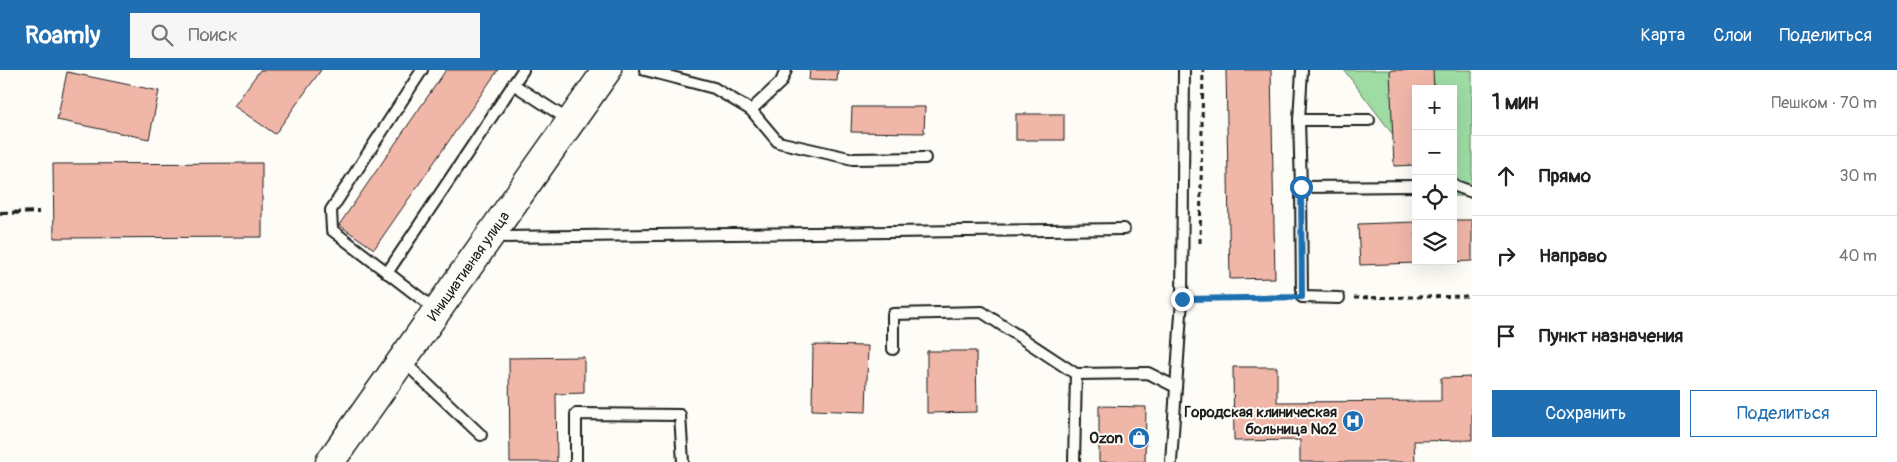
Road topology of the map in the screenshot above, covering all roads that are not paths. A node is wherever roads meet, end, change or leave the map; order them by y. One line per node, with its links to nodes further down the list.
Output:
1 (422, 70): 21 (lane)
2 (523, 70): 9 (lane)
3 (607, 70): 13 (main road, Инициативная улица)
4 (645, 70): 8 (lane)
5 (786, 70): 10 (lane)
6 (1184, 70): 27 (lane)
7 (1302, 70): 11 (lane)
8 (686, 75): 10 (lane)
9 (513, 84): 13 (lane); 21 (lane)
10 (751, 110): 14 (lane)
11 (1299, 120): 12 (lane); 17 (lane)
12 (1369, 120)
13 (571, 121): 20 (main road, Инициативная улица)
14 (925, 158)
15 (1412, 186): 17 (lane)
16 (1457, 186): 18 (lane)
17 (1301, 187): 22 (lane)
18 (1472, 192)
19 (1124, 229): 20 (lane)
20 (489, 236): 23 (main road, Инициативная улица)
21 (386, 273): 23 (lane)
22 (1339, 298)
23 (437, 311): 25 (main road, Инициативная улица)
24 (893, 349): 26 (lane)
25 (402, 360): 28 (lane); 29 (main road, Инициативная улица)
26 (1076, 374): 27 (lane); 32 (lane)
27 (1176, 387): 33 (lane)
28 (481, 435)
29 (330, 462)
30 (576, 462): 31 (lane)
31 (683, 462)
32 (1074, 462)
33 (1171, 462)

